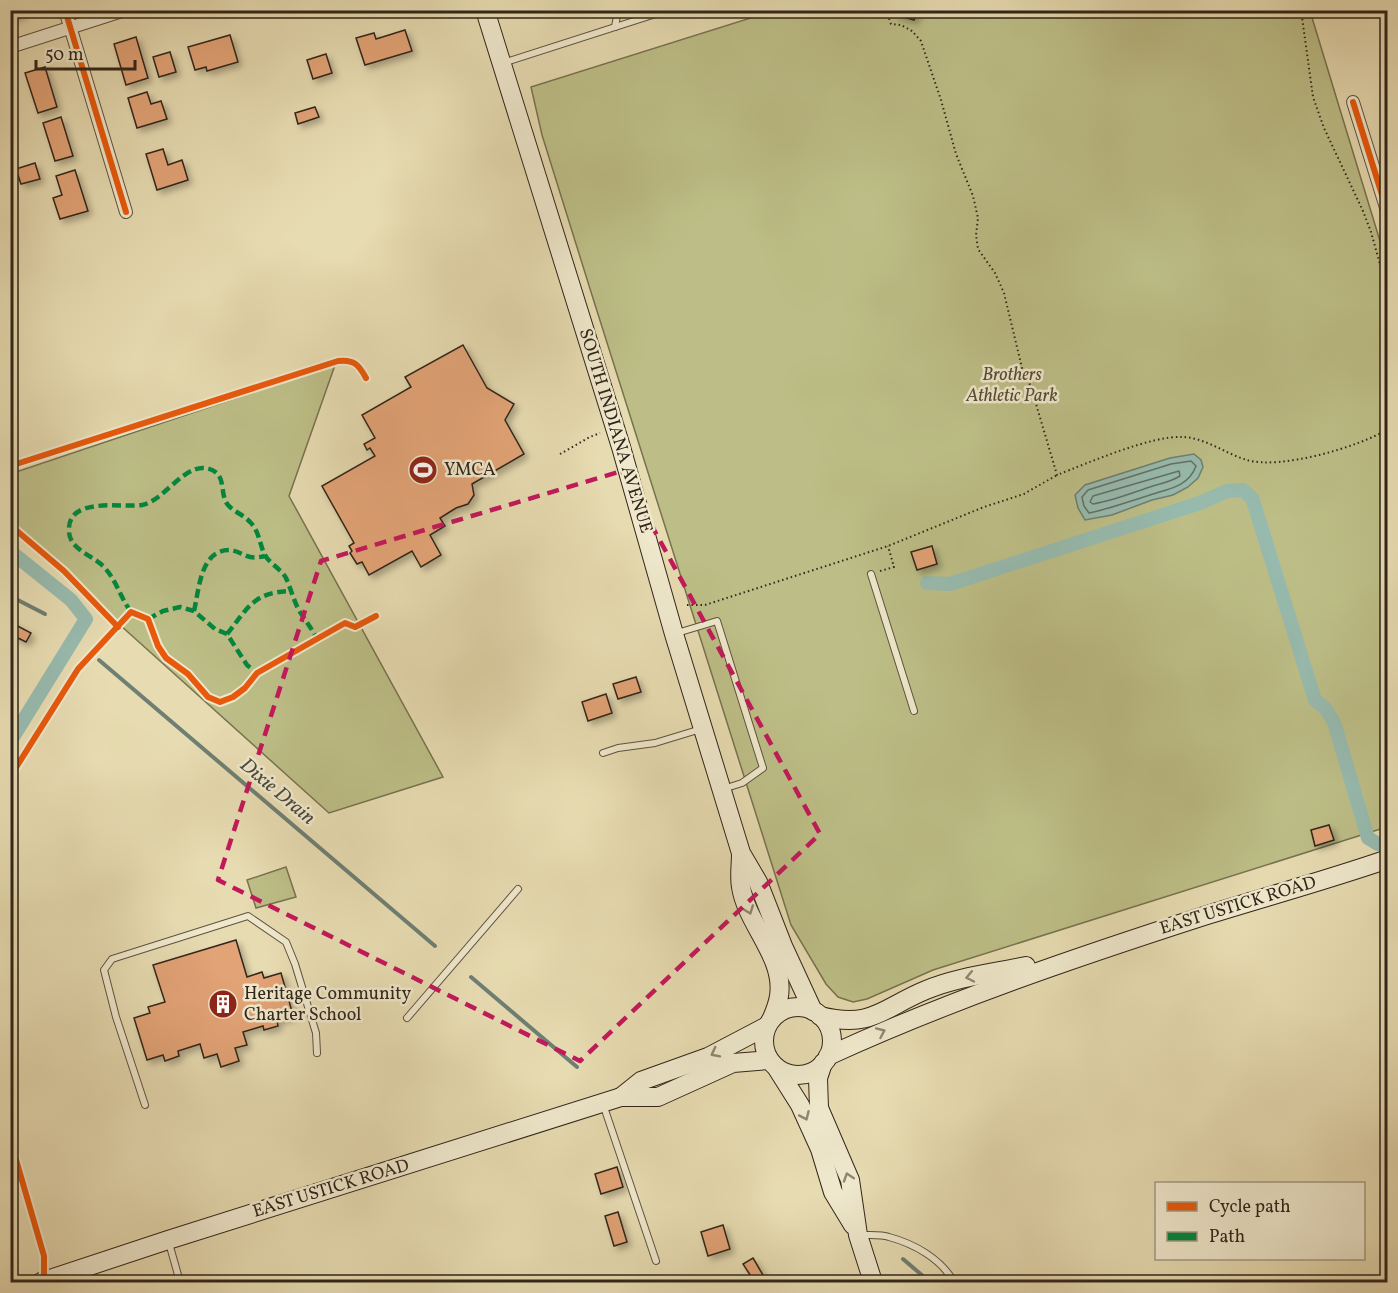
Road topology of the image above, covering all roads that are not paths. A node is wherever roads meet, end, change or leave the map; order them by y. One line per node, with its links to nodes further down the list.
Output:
1 (65, 10): 7 (street)
2 (125, 10): 7 (street)
3 (485, 10): 9 (main road, SOUTH INDIANA AVENUE)
4 (618, 10): 6 (lane)
5 (666, 11): 6 (lane)
6 (615, 27): 9 (lane)
7 (70, 28): 8 (street); 11 (street)
8 (10, 47)
9 (502, 63): 14 (main road, SOUTH INDIANA AVENUE)
10 (1353, 102): 12 (street)
11 (126, 212)
12 (1388, 214)
13 (871, 574): 15 (lane)
14 (674, 634): 16 (main road, SOUTH INDIANA AVENUE); 18 (lane)
15 (914, 711)
16 (702, 729): 17 (lane); 18 (main road, SOUTH INDIANA AVENUE)
17 (603, 753)
18 (721, 790): 19 (main road, SOUTH INDIANA AVENUE)
19 (741, 853): 23 (main road, SOUTH INDIANA AVENUE); 25 (main road, SOUTH INDIANA AVENUE, one-way to 25)
20 (1388, 860): 22 (main road, EAST USTICK ROAD)
21 (518, 889): 24 (lane)
22 (1090, 954): 23 (main road, EAST USTICK ROAD, one-way to 23); 27 (main road, EAST USTICK ROAD, one-way to 22)
23 (817, 1013): 25 (main road); 27 (main road)
24 (407, 1018)
25 (770, 1022): 28 (main road); 29 (main road, EAST USTICK ROAD, one-way to 29)
26 (317, 1053): 31 (lane)
27 (826, 1060): 28 (main road); 32 (main road, one-way to 27)
28 (772, 1063): 29 (main road, EAST USTICK ROAD); 32 (main road, one-way to 32)
29 (621, 1097): 30 (main road, EAST USTICK ROAD)
30 (603, 1103): 33 (main road, EAST USTICK ROAD); 34 (lane)
31 (145, 1105)
32 (858, 1234): 37 (main road); 38 (lane)
33 (168, 1240): 35 (main road, EAST USTICK ROAD); 36 (lane)
34 (656, 1261)
35 (41, 1282)
36 (180, 1282)
37 (873, 1282)
38 (954, 1282)

